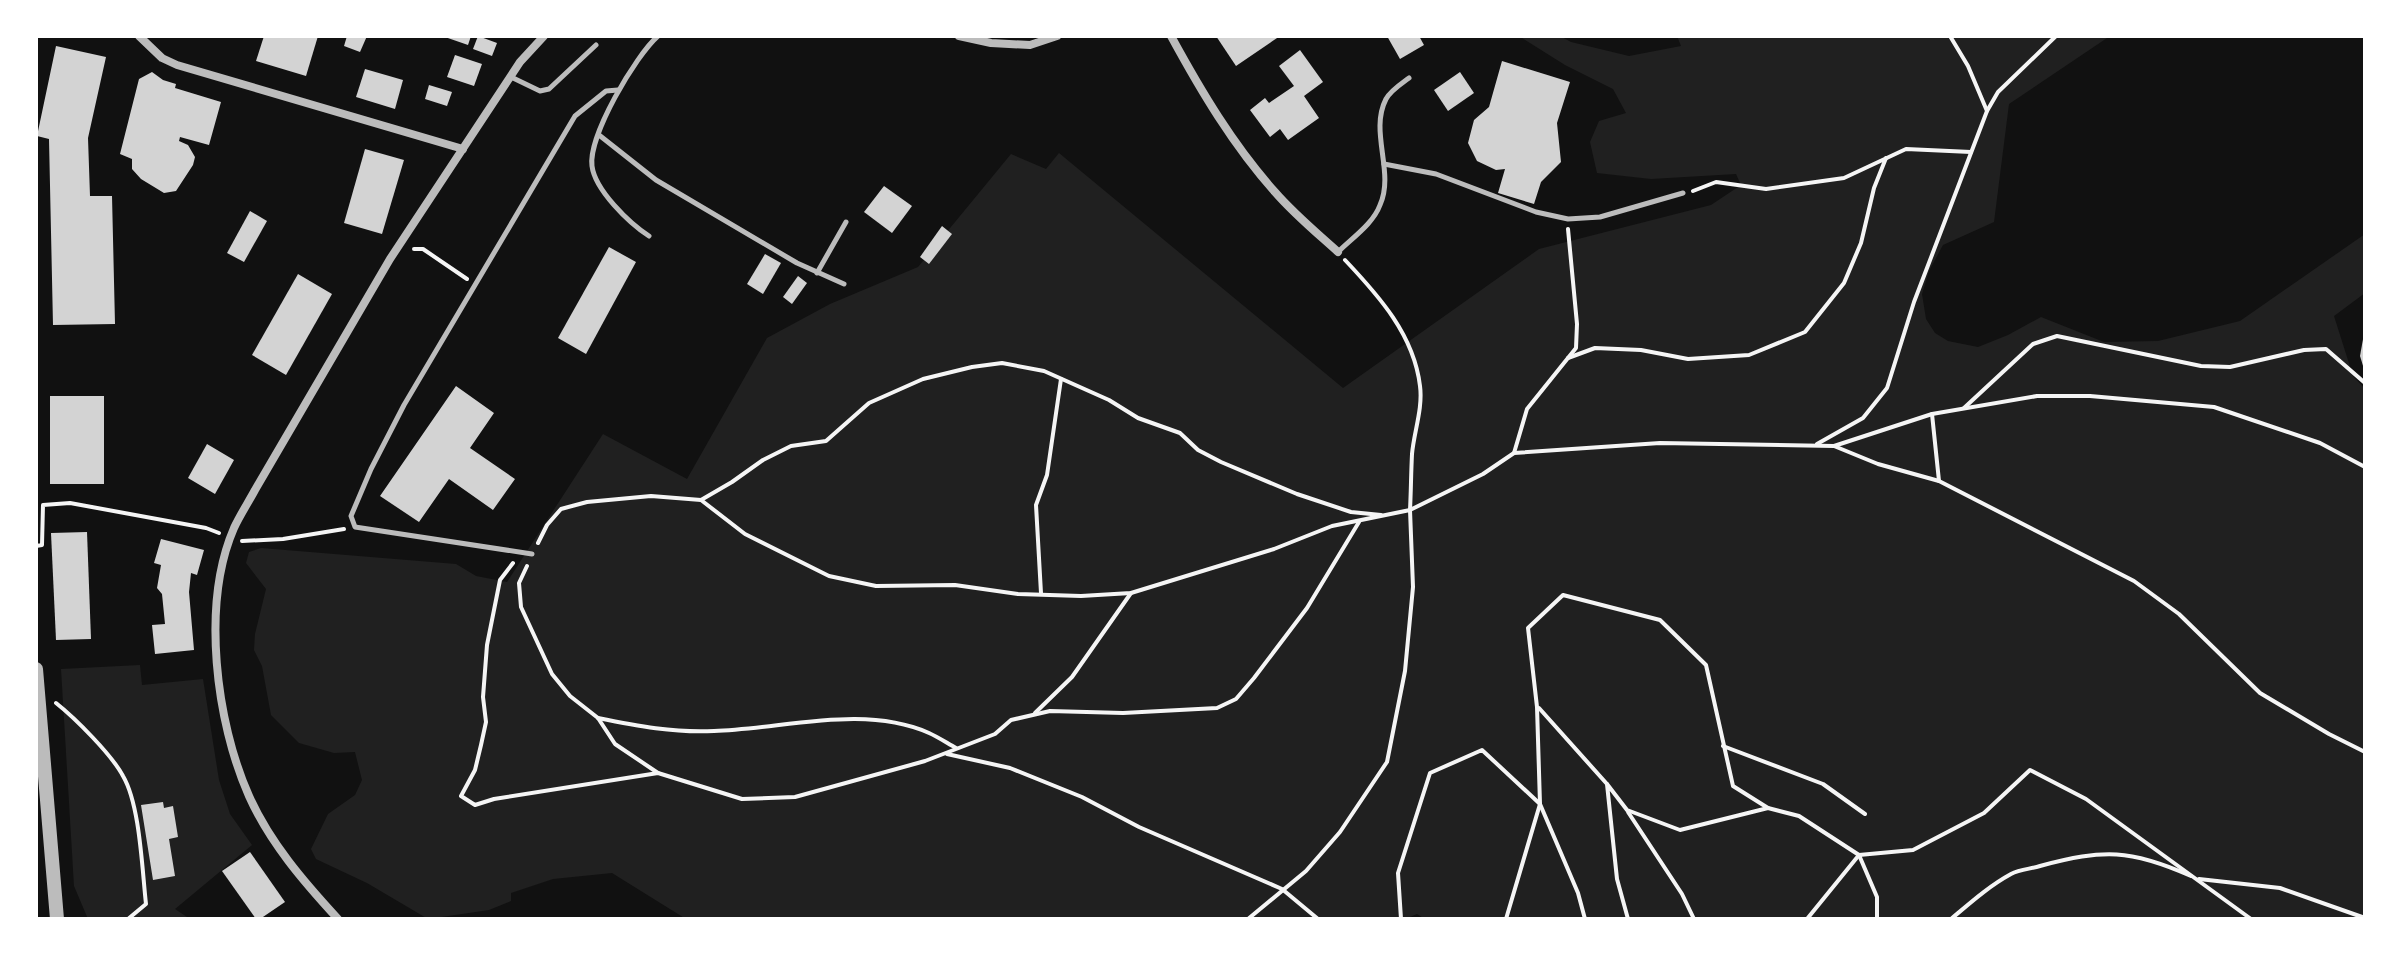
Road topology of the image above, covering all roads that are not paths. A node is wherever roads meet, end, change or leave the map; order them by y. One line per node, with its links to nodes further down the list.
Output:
1 (139, 36): 12 (street)
2 (544, 36): 8 (street)
3 (658, 36): 10 (lane)
4 (959, 36): 5 (street)
5 (1057, 36)
6 (1171, 36): 17 (street)
7 (596, 45): 8 (lane)
8 (510, 76): 12 (street)
9 (1409, 78): 13 (lane)
10 (618, 90): 11 (lane); 20 (lane)
11 (599, 135): 16 (lane); 18 (lane)
12 (463, 149): 24 (street)
13 (1384, 164): 14 (lane); 17 (lane)
14 (1683, 193)
15 (846, 222): 18 (lane)
16 (649, 236)
17 (1338, 252)
18 (817, 273): 19 (lane)
19 (844, 284)
20 (532, 554)
21 (36, 669): 22 (street)
22 (38, 690): 23 (street)
23 (57, 919)
24 (338, 919)

